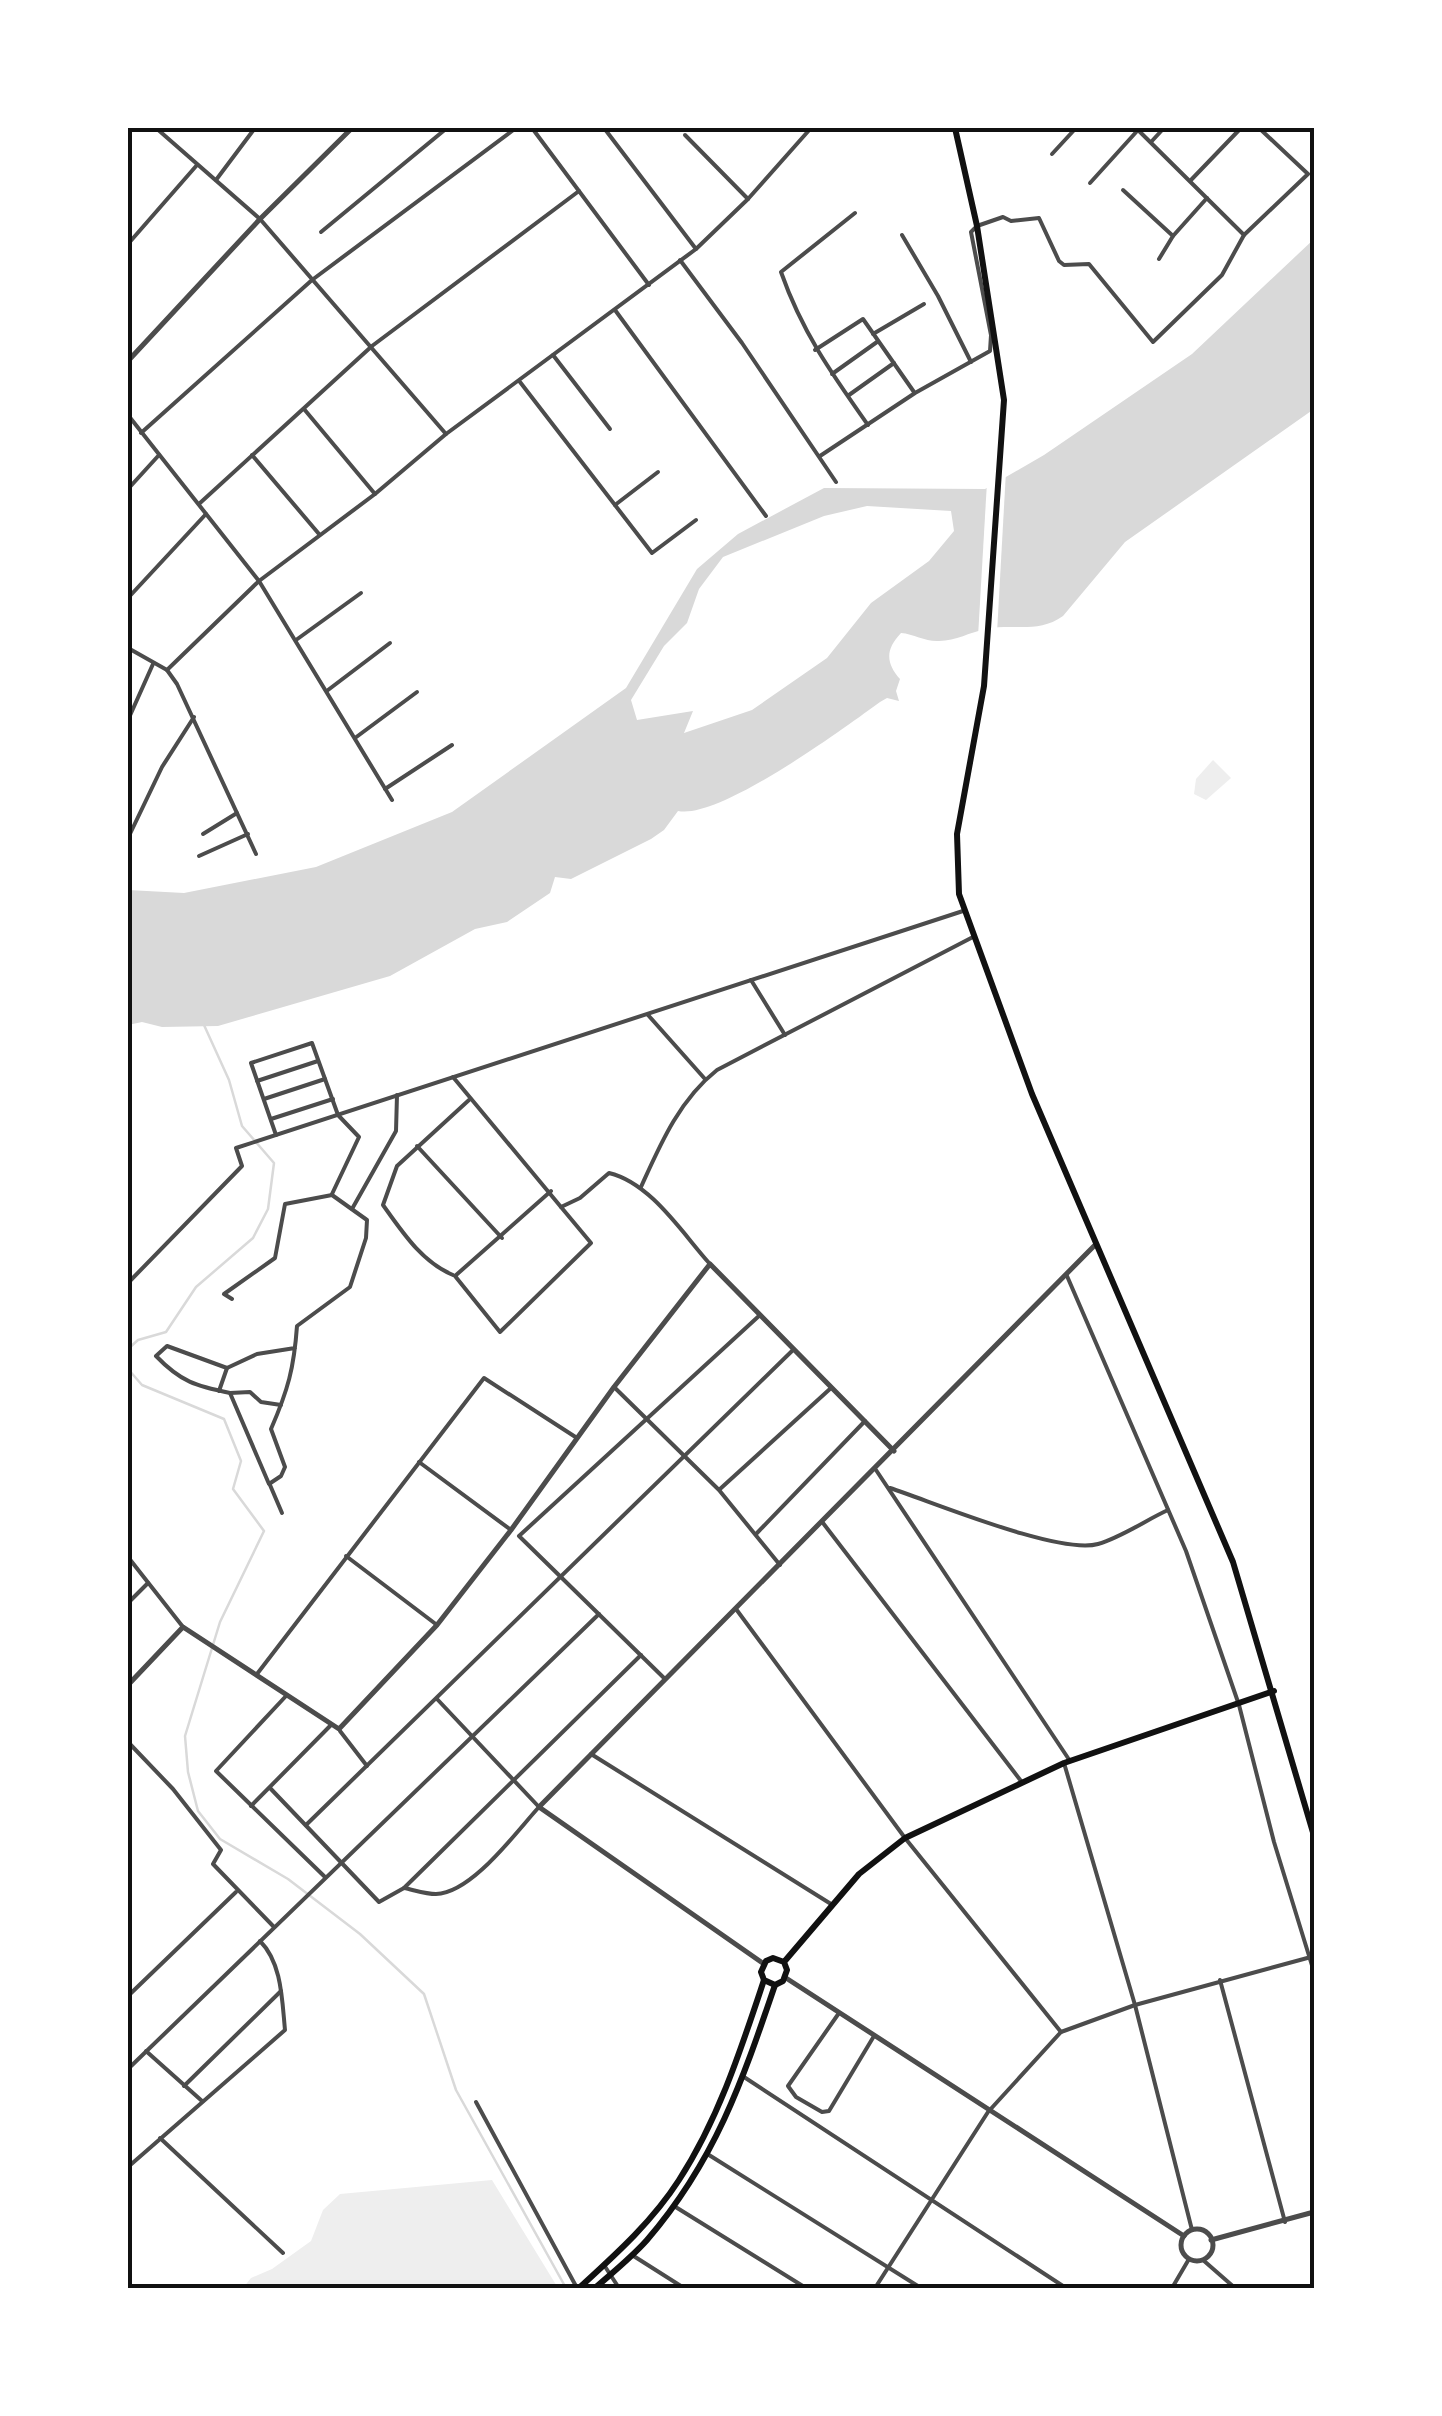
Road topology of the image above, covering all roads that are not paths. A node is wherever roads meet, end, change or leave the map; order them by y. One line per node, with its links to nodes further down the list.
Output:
1 (156, 128): 20 (street)
2 (254, 128): 21 (street)
3 (352, 128): 29 (street)
4 (446, 128): 31 (street)
5 (516, 128): 39 (street)
6 (532, 128): 25 (street)
7 (604, 128): 36 (street)
8 (811, 128): 27 (street)
9 (955, 128): 30 (main road)
10 (1076, 128): 19 (street)
11 (1164, 128): 18 (street)
12 (1241, 128): 22 (street)
13 (1259, 128): 32 (street)
14 (1308, 128): 16 (street)
15 (1137, 129): 18 (street); 23 (street)
16 (1314, 134)
17 (685, 135): 27 (street)
18 (1151, 142): 22 (street)
19 (1052, 154)
20 (197, 165): 21 (street); 35 (street)
21 (216, 180): 29 (street)
22 (1191, 180): 26 (street)
23 (1090, 184)
24 (1123, 190): 34 (street)
25 (579, 192): 40 (street); 45 (street)
26 (1207, 198): 32 (street); 34 (street)
27 (748, 199): 36 (street)
28 (855, 213): 46 (street)
29 (260, 220): 39 (street); 48 (street)
30 (976, 226): 32 (street); 49 (street); 96 (main road)
31 (321, 232)
32 (1244, 235)
33 (902, 236): 49 (street)
34 (1173, 236): 37 (street)
35 (128, 244)
36 (696, 249): 38 (street)
37 (1159, 259)
38 (680, 260): 40 (street); 63 (street)
39 (312, 280): 45 (street); 59 (street)
40 (649, 284): 42 (street)
41 (924, 304): 43 (street)
42 (615, 310): 47 (street); 71 (street)
43 (873, 334): 44 (street); 46 (street)
44 (878, 341): 50 (street); 51 (street)
45 (372, 346): 55 (street); 60 (street)
46 (815, 350): 51 (street)
47 (553, 355): 52 (street); 58 (street)
48 (128, 361)
49 (971, 362): 53 (street)
50 (894, 363): 53 (street); 54 (street)
51 (832, 374): 54 (street)
52 (519, 380): 60 (street); 69 (street)
53 (915, 393): 57 (street)
54 (847, 396): 57 (street)
55 (304, 409): 62 (street); 67 (street)
56 (128, 415): 59 (street)
57 (868, 425): 63 (street)
58 (610, 429)
59 (141, 433): 61 (street)
60 (446, 434): 67 (street)
61 (159, 455): 66 (street); 68 (street)
62 (252, 455): 68 (street); 73 (street)
63 (820, 456): 65 (street)
64 (658, 472): 69 (street)
65 (836, 482)
66 (128, 489)
67 (375, 494): 73 (street)
68 (200, 503): 70 (street)
69 (615, 505): 72 (street)
70 (207, 513): 74 (street); 76 (street)
71 (766, 516)
72 (696, 520)
73 (319, 534): 74 (street)
74 (259, 581): 77 (street); 81 (street)
75 (360, 593): 77 (street)
76 (128, 598)
77 (296, 640): 82 (street)
78 (390, 643): 82 (street)
79 (128, 648): 80 (street)
80 (153, 664): 81 (street); 85 (street)
81 (168, 670): 84 (street)
82 (328, 690): 86 (street)
83 (418, 692): 86 (street)
84 (194, 717): 90 (street); 93 (street)
85 (128, 720)
86 (354, 738): 88 (street)
87 (452, 745): 88 (street)
88 (385, 789): 89 (street)
89 (392, 800)
90 (238, 812): 91 (street); 92 (street)
91 (202, 834)
92 (248, 834): 94 (street); 95 (street)
93 (128, 838)
94 (256, 854)
95 (200, 856)
96 (963, 911): 97 (main road); 98 (street)
97 (973, 937): 100 (street); 120 (main road)
98 (751, 980): 99 (street); 100 (street)
99 (647, 1014): 102 (street); 104 (street)
100 (785, 1035): 104 (street)
101 (318, 1061): 103 (street); 105 (street); 105 (street)
102 (453, 1077): 106 (street); 109 (street)
103 (325, 1079): 107 (street); 108 (street)
104 (705, 1079): 114 (street)
105 (257, 1081): 107 (street)
106 (397, 1095): 110 (street); 118 (street)
107 (264, 1099): 111 (street)
108 (333, 1100): 110 (street); 111 (street)
109 (469, 1100): 113 (street); 115 (street)
110 (338, 1114): 112 (street); 116 (street)
111 (271, 1119): 112 (street)
112 (276, 1135): 124 (street)
113 (418, 1146): 119 (street); 123 (street)
114 (640, 1187): 117 (street); 121 (street)
115 (551, 1192): 117 (street); 119 (street)
116 (332, 1195): 118 (street); 125 (street)
117 (561, 1207): 123 (street)
118 (352, 1210): 127 (street)
119 (502, 1238): 123 (street)
120 (1094, 1246): 122 (street); 164 (main road)
121 (710, 1264): 126 (street); 130 (street)
122 (1066, 1275): 138 (street); 145 (street)
123 (455, 1276)
124 (128, 1283)
125 (232, 1299)
126 (760, 1316): 128 (street); 135 (street)
127 (295, 1348): 129 (street); 134 (street)
128 (794, 1349): 131 (street); 139 (street)
129 (227, 1368): 132 (street); 132 (street)
130 (614, 1387): 135 (street); 137 (street)
131 (830, 1388): 136 (street); 144 (street)
132 (219, 1390): 133 (street)
133 (230, 1393): 134 (street); 142 (street)
134 (280, 1405): 142 (street)
135 (648, 1418): 139 (street); 153 (street)
136 (865, 1421): 138 (street); 149 (street)
137 (577, 1438): 140 (street); 148 (street)
138 (894, 1451): 141 (street)
139 (686, 1456): 144 (street); 153 (street)
140 (419, 1462): 148 (street); 150 (street)
141 (876, 1470): 143 (street); 147 (street)
142 (269, 1484): 146 (street)
143 (886, 1487): 145 (street); 173 (street)
144 (719, 1490): 149 (street)
145 (1168, 1510): 167 (street)
146 (282, 1513)
147 (824, 1523): 152 (street); 175 (street)
148 (511, 1530): 158 (street)
149 (756, 1534): 152 (street)
150 (346, 1556): 158 (street); 161 (street)
151 (128, 1557): 154 (street)
152 (780, 1565): 156 (street)
153 (562, 1578): 157 (street); 166 (street)
154 (148, 1583): 155 (street); 159 (street)
155 (128, 1603)
156 (736, 1609): 162 (street); 182 (street)
157 (599, 1614): 160 (street); 170 (street)
158 (437, 1625): 169 (street)
159 (183, 1626): 161 (street); 163 (street)
160 (641, 1655): 162 (street); 176 (street)
161 (257, 1674): 165 (street)
162 (667, 1680): 172 (street)
163 (128, 1684)
164 (1274, 1692): 167 (main road); 181 (main road)
165 (288, 1694): 168 (street); 178 (street)
166 (437, 1700): 170 (street); 174 (street)
167 (1238, 1706): 173 (main road); 190 (street)
168 (331, 1725): 169 (street); 177 (street)
169 (339, 1729): 174 (street)
170 (472, 1736): 176 (street); 183 (street)
171 (128, 1742): 186 (street)
172 (591, 1754): 179 (street); 187 (street)
173 (1067, 1762): 175 (main road); 200 (street)
174 (368, 1766): 180 (street)
175 (1020, 1781): 182 (main road)
176 (515, 1782): 179 (street); 185 (street)
177 (270, 1788): 178 (street); 180 (street)
178 (252, 1806): 184 (street)
179 (539, 1807): 185 (street); 192 (street)
180 (306, 1825): 183 (street)
181 (1314, 1836)
182 (905, 1838): 187 (main road); 202 (street)
183 (341, 1862): 184 (street); 185 (street)
184 (326, 1878): 188 (street)
185 (404, 1888)
186 (237, 1890): 188 (street); 199 (street)
187 (831, 1904): 191 (main road)
188 (274, 1927): 189 (street)
189 (260, 1941): 198 (street); 204 (street)
190 (1310, 1957): 193 (street); 196 (street)
191 (784, 1962): 192 (main road); 194 (main road)
192 (764, 1964): 195 (main road)
193 (1314, 1972)
194 (786, 1978): 197 (main road); 201 (street)
195 (764, 1980): 197 (main road); 211 (main road)
196 (1220, 1980): 200 (street); 219 (street)
197 (775, 1984): 206 (main road)
198 (281, 1991): 207 (street); 208 (street)
199 (128, 1996)
200 (1135, 2005): 202 (street); 220 (street)
201 (839, 2014): 203 (street); 203 (street)
202 (1060, 2032): 210 (street)
203 (874, 2036): 210 (street)
204 (146, 2051): 205 (street); 207 (street)
205 (128, 2069)
206 (744, 2076): 212 (main road); 216 (street)
207 (184, 2086): 208 (street)
208 (202, 2101): 213 (street)
209 (476, 2102): 230 (street)
210 (988, 2112): 216 (street); 221 (street)
211 (710, 2126): 212 (main road); 227 (main road)
212 (720, 2132): 214 (main road)
213 (160, 2138): 215 (street); 223 (street)
214 (709, 2155): 217 (main road); 228 (street)
215 (128, 2167)
216 (930, 2200): 228 (street); 237 (street)
217 (674, 2206): 224 (main road); 234 (street)
218 (1314, 2212): 219 (street)
219 (1285, 2222): 222 (street)
220 (1192, 2230): 221 (street); 222 (street)
221 (1184, 2236): 225 (street)
222 (1212, 2240): 226 (street)
223 (282, 2253)
224 (632, 2255): 229 (main road); 233 (street)
225 (1189, 2260): 226 (street); 238 (street)
226 (1204, 2260): 239 (street)
227 (604, 2265): 229 (street); 230 (main road)
228 (889, 2266): 235 (street); 236 (street)
229 (612, 2273): 231 (main road); 232 (street)
230 (578, 2288)
231 (596, 2288)
232 (620, 2288)
233 (684, 2288)
234 (806, 2288)
235 (874, 2288)
236 (921, 2288)
237 (1066, 2288)
238 (1172, 2288)
239 (1235, 2288)

